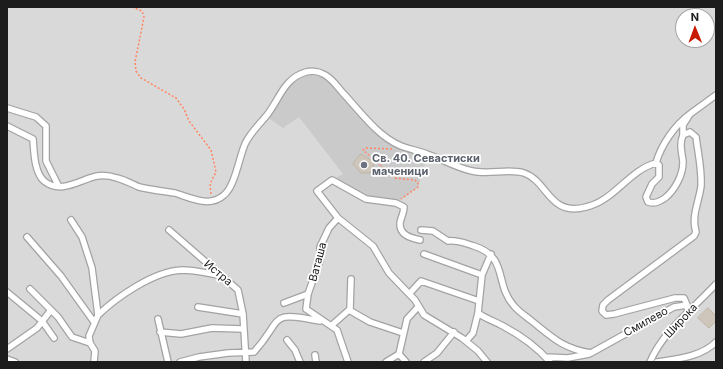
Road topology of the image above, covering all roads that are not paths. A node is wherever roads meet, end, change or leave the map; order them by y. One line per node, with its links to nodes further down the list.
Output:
1 (716, 95): 3 (street)
2 (7, 108): 7 (street)
3 (690, 114): 5 (street); 6 (street)
4 (7, 126): 7 (street)
5 (683, 135): 6 (street); 26 (street)
6 (656, 163): 7 (street)
7 (58, 186)
8 (338, 218): 13 (street); 22 (street); 23 (street, Ваташа)
9 (71, 220): 34 (street)
10 (169, 230): 17 (street, Истра)
11 (421, 230): 15 (street)
12 (27, 237): 37 (street)
13 (420, 240)
14 (424, 254): 16 (street)
15 (491, 254): 16 (street); 51 (street)
16 (482, 275): 24 (street)
17 (220, 276): 33 (street, Истра); 34 (street)
18 (351, 279): 30 (street)
19 (716, 284): 32 (street, Широка)
20 (30, 289): 29 (street)
21 (7, 292): 36 (street)
22 (410, 293): 24 (street); 28 (street)
23 (308, 294): 25 (street); 38 (street, Ваташа)
24 (479, 301): 31 (street)
25 (284, 303)
26 (687, 305): 32 (street); 51 (street, Смилево)
27 (198, 307): 33 (street)
28 (418, 307): 42 (street); 43 (street)
29 (51, 310): 36 (street); 48 (street)
30 (350, 310): 39 (street); 43 (street)
31 (478, 312): 46 (street); 55 (street)
32 (688, 313): 68 (street, Широка)
33 (243, 314): 40 (street, Истра)
34 (98, 315): 37 (street)
35 (158, 319): 41 (street)
36 (42, 321): 44 (street); 49 (street)
37 (94, 322): 48 (street)
38 (325, 322): 39 (street, Ваташа); 50 (street)
39 (332, 325): 63 (street)
40 (244, 329): 41 (street); 50 (street, Истра)
41 (160, 332): 58 (street)
42 (454, 332): 46 (street); 66 (street)
43 (403, 333): 52 (street)
44 (54, 338)
45 (287, 340): 61 (street)
46 (466, 341): 67 (street)
47 (716, 342): 69 (street)
48 (90, 343): 57 (street)
49 (7, 349)
50 (246, 353): 59 (street); 60 (street, Истра)
51 (591, 353): 55 (street)
52 (399, 354): 64 (street); 65 (street)
53 (315, 356): 62 (street)
54 (7, 358): 56 (street)
55 (548, 360)
56 (15, 362)
57 (94, 362)
58 (168, 362)
59 (180, 362)
60 (246, 362)
61 (300, 362)
62 (316, 362)
63 (348, 362)
64 (386, 362)
65 (406, 362)
66 (424, 362)
67 (487, 362)
68 (650, 362)
69 (657, 362)

